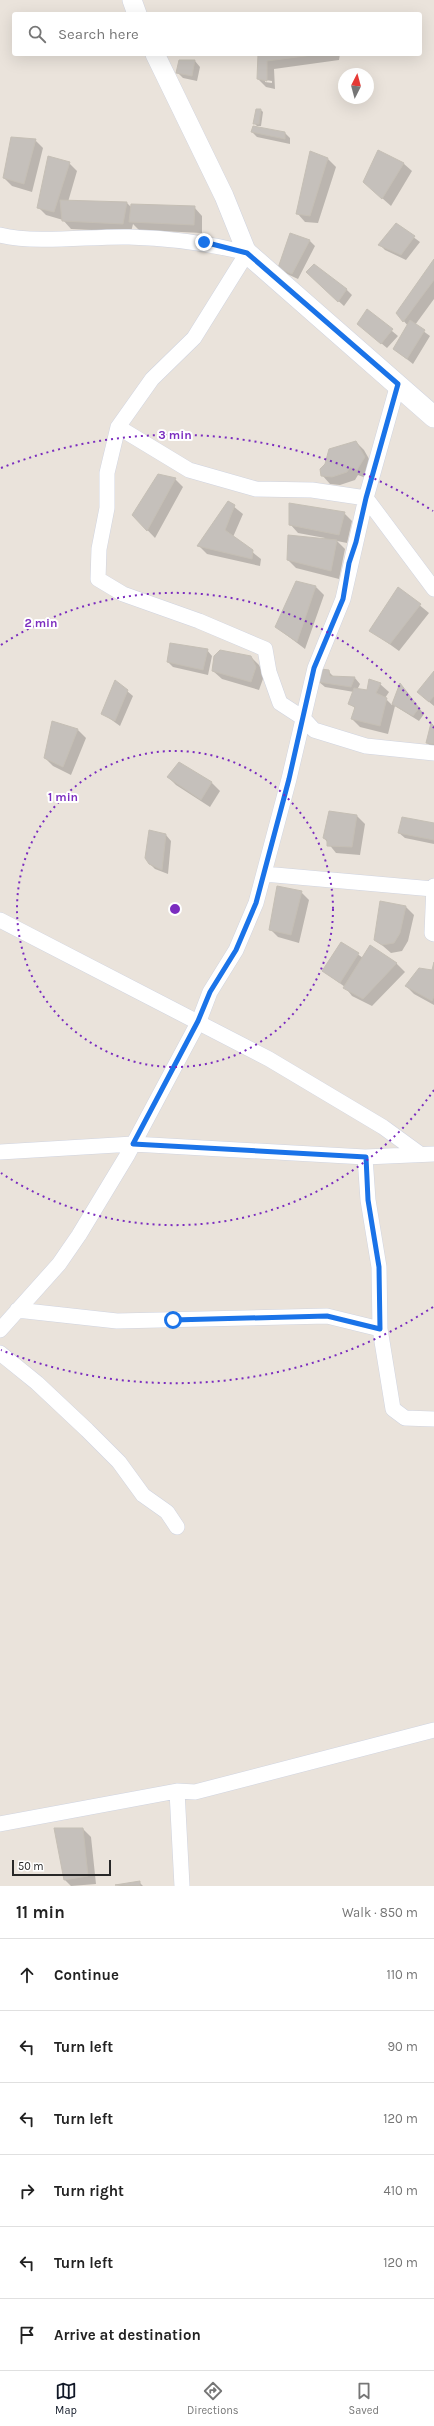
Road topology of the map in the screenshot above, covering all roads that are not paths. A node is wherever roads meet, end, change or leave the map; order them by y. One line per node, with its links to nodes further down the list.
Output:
1 (132, 0): 2 (street)
2 (136, 12)
3 (156, 56): 5 (street)
4 (0, 235): 5 (street)
5 (247, 253): 6 (main road); 8 (street)
6 (398, 384): 7 (main road); 9 (street)
7 (434, 417)
8 (118, 427): 9 (street); 11 (street)
9 (366, 498): 10 (street); 11 (street)
10 (434, 589)
11 (303, 718): 12 (street); 13 (street)
12 (434, 753)
13 (264, 874): 14 (street); 17 (street)
14 (433, 888): 16 (street)
15 (0, 920): 17 (street)
16 (434, 934)
17 (198, 1021): 18 (street); 20 (street)
18 (133, 1144): 19 (street); 21 (street); 22 (street)
19 (0, 1152)
20 (427, 1154): 21 (street)
21 (366, 1157): 23 (street)
22 (17, 1310): 23 (street); 24 (street)
23 (380, 1329): 26 (street)
24 (0, 1330)
25 (0, 1353): 27 (street)
26 (434, 1419)
27 (177, 1527)
28 (434, 1730): 29 (street)
29 (177, 1791): 30 (street); 31 (street)
30 (0, 1824)
31 (182, 1886)

